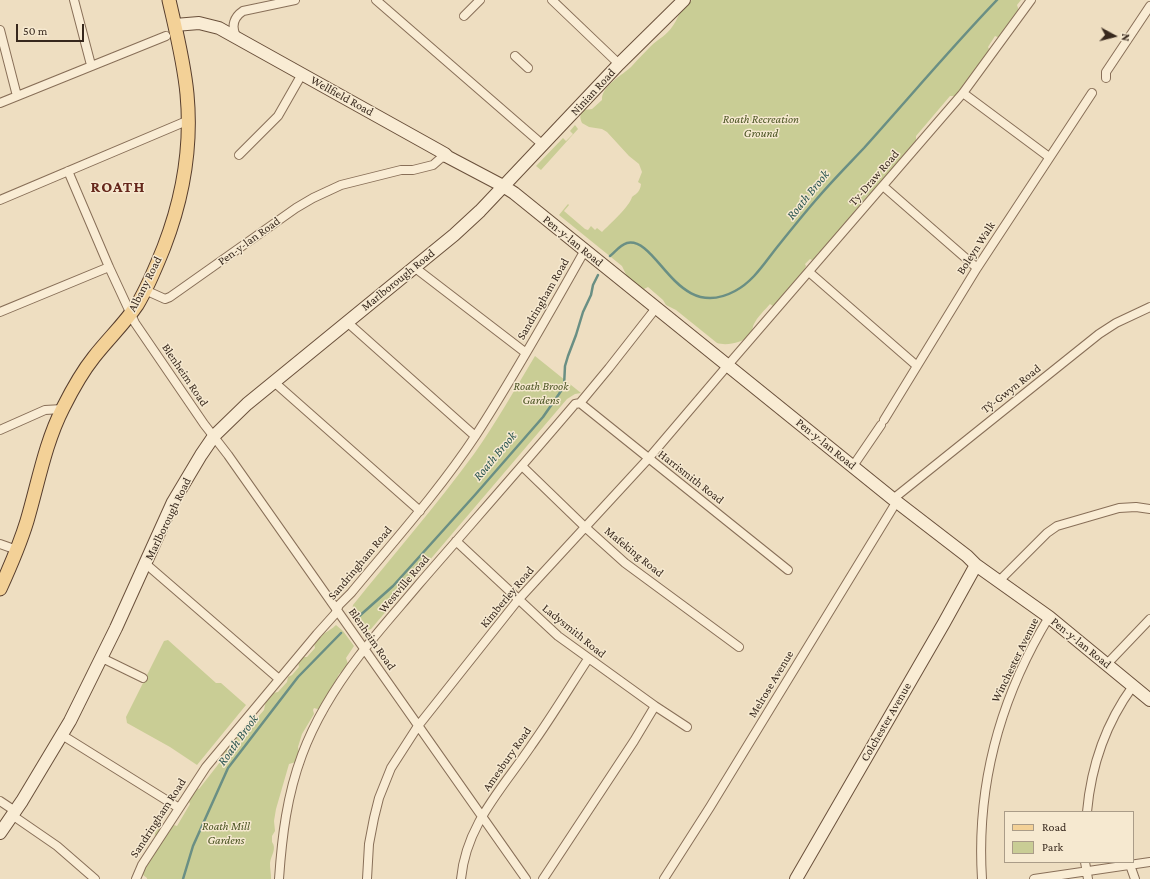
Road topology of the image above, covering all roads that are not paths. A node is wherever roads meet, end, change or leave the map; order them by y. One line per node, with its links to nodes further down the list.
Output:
1 (74, 0): 17 (street)
2 (169, 0): 11 (main road, Albany Road)
3 (295, 0): 13 (street)
4 (376, 0): 26 (street)
5 (480, 0): 10 (street)
6 (552, 0): 16 (street)
7 (684, 0): 16 (street, Ninian Road)
8 (1031, 0): 21 (street, Ty-Draw Road)
9 (1150, 6): 20 (street)
10 (464, 16)
11 (175, 25): 13 (street, Wellfield Road); 25 (main road, Albany Road)
12 (0, 30): 23 (street)
13 (236, 36): 19 (street, Wellfield Road)
14 (162, 37): 17 (street)
15 (516, 56): 18 (street)
16 (619, 64): 26 (street, Ninian Road)
17 (91, 65): 23 (street)
18 (528, 68)
19 (302, 74): 27 (street); 28 (street, Wellfield Road)
20 (1106, 78)
21 (963, 93): 29 (street); 32 (street, Ty-Draw Road)
22 (1092, 93): 29 (street, Boleyn Walk)
23 (17, 96): 24 (street)
24 (0, 103)
25 (189, 120): 30 (street); 39 (main road, Albany Road)
26 (543, 145): 31 (street, Ninian Road)
27 (239, 156)
28 (448, 157): 31 (street, Wellfield Road); 39 (street, Pen-y-lan Road)
29 (1049, 157): 37 (street, Boleyn Walk)
30 (68, 171): 33 (street); 35 (street, Blenheim Road)
31 (503, 186): 34 (street, Pen-y-lan Road); 36 (street, Marlborough Road)
32 (883, 186): 37 (street); 38 (street, Ty-Draw Road)
33 (0, 200)
34 (585, 250): 41 (street, Pen-y-lan Road); 45 (street, Sandringham Road)
35 (109, 267): 42 (street); 43 (street, Blenheim Road)
36 (414, 267): 44 (street, Marlborough Road); 45 (street)
37 (976, 268): 47 (street, Boleyn Walk)
38 (809, 272): 46 (street, Ty-Draw Road); 47 (street)
39 (145, 290): 43 (main road, Albany Road)
40 (1150, 306): 57 (street, Tŷ-Gwyn Road)
41 (656, 308): 46 (street, Pen-y-lan Road); 49 (street, Westville Road)
42 (0, 312)
43 (130, 314): 50 (main road, Albany Road); 52 (street, Blenheim Road)
44 (347, 322): 48 (street, Marlborough Road); 53 (street)
45 (526, 353): 53 (street, Sandringham Road)
46 (728, 365): 54 (street, Kimberley Road); 56 (street, Pen-y-lan Road)
47 (917, 366): 56 (street, Boleyn Walk)
48 (274, 382): 52 (street, Marlborough Road); 59 (street)
49 (580, 403): 54 (street, Harrismith Road); 55 (street, Westville Road)
50 (62, 409): 51 (street); 63 (main road, Albany Road)
51 (0, 430)
52 (214, 436): 64 (street, Marlborough Road); 70 (street, Blenheim Road)
53 (475, 436): 59 (street, Sandringham Road)
54 (648, 459): 60 (street, Kimberley Road); 66 (street, Harrismith Road)
55 (522, 466): 60 (street, Mafeking Road); 61 (street, Westville Road)
56 (853, 466): 57 (street, Pen-y-lan Road)
57 (895, 500): 65 (street, Pen-y-lan Road); 103 (street, Melrose Avenue)
58 (1150, 509): 67 (street)
59 (420, 511): 70 (street, Sandringham Road)
60 (585, 527): 69 (street, Kimberley Road); 73 (street, Mafeking Road)
61 (456, 541): 69 (street, Ladysmith Road); 74 (street, Westville Road)
62 (0, 544): 63 (street)
63 (17, 550): 68 (main road, Albany Road)
64 (146, 564): 75 (street, Marlborough Road); 79 (street)
65 (976, 565): 67 (street, Pen-y-lan Road); 104 (street, Colchester Avenue)
66 (788, 570)
67 (999, 581): 71 (street, Pen-y-lan Road)
68 (0, 589)
69 (518, 600): 76 (street, Ladysmith Road); 83 (street, Kimberley Road)
70 (337, 610): 74 (street, Blenheim Road); 79 (street, Sandringham Road)
71 (1049, 618): 77 (street, Pen-y-lan Road); 105 (street, Winchester Avenue)
72 (1150, 619): 77 (street)
73 (739, 647)
74 (364, 649): 83 (street, Blenheim Road); 98 (street, Westville Road)
75 (102, 658): 78 (street); 85 (street, Marlborough Road)
76 (588, 659): 82 (street, Ladysmith Road); 90 (street, Amesbury Road)
77 (1107, 664): 80 (street, Pen-y-lan Road)
78 (143, 678)
79 (279, 679): 87 (street, Sandringham Road)
80 (1133, 686): 81 (street, Pen-y-lan Road); 88 (street)
81 (1150, 700)
82 (655, 706): 84 (street, Ladysmith Road); 102 (street)
83 (418, 726): 90 (street, Blenheim Road); 99 (street, Kimberley Road)
84 (687, 727)
85 (62, 735): 87 (street); 89 (street, Marlborough Road)
86 (0, 801): 89 (street)
87 (179, 808): 97 (street, Sandringham Road)
88 (1087, 811)
89 (14, 813): 91 (street, Marlborough Road); 96 (street)
90 (482, 816): 100 (street, Amesbury Road); 101 (street, Blenheim Road)
91 (0, 833)
92 (1150, 862): 94 (street)
93 (1085, 863): 95 (street)
94 (1130, 865): 95 (street); 107 (street)
95 (1087, 875): 106 (street)
96 (95, 879)
97 (136, 879)
98 (279, 879)
99 (367, 879)
100 (461, 879)
101 (526, 879)
102 (543, 879)
103 (664, 879)
104 (796, 879)
105 (982, 879)
106 (1034, 879)
107 (1135, 879)

